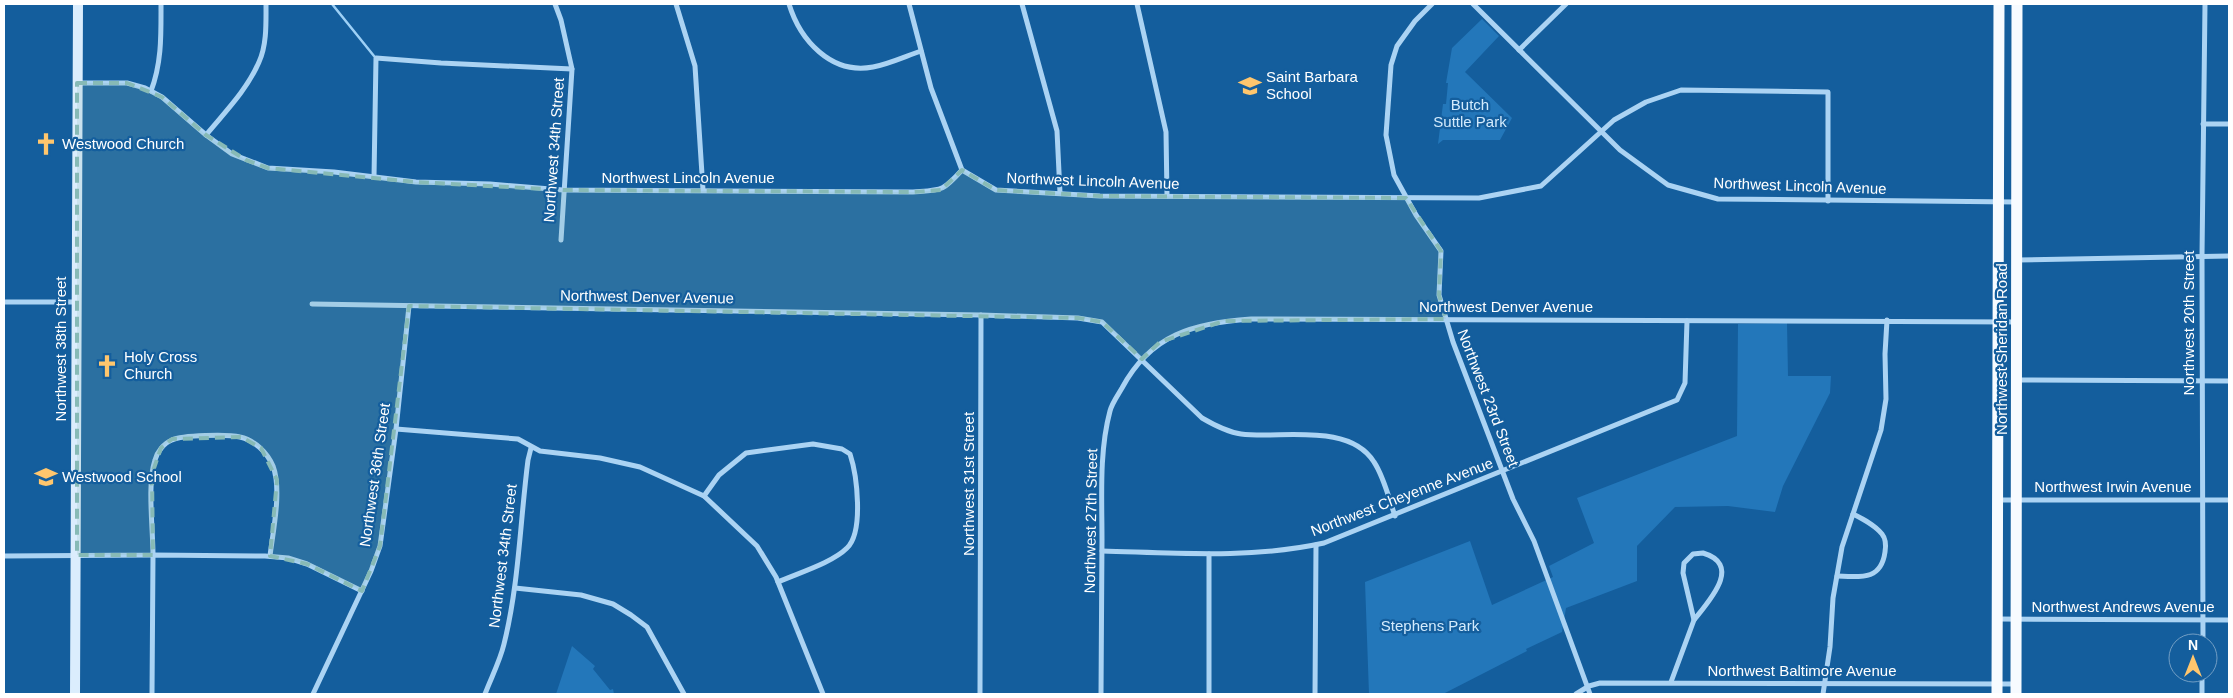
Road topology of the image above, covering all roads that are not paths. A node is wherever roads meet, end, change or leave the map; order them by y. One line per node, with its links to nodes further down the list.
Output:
1 (78, 4): 19 (main road, Northwest 38th Street)
2 (161, 4): 20 (street)
3 (266, 4): 24 (street)
4 (554, 4): 18 (street, Northwest 34th Street)
5 (676, 4): 28 (street)
6 (789, 4): 17 (street)
7 (908, 4): 17 (street)
8 (1022, 4): 29 (street)
9 (1137, 4): 30 (street)
10 (1432, 4): 31 (street, Northwest 23rd Street)
11 (1473, 4): 16 (street)
12 (1566, 4): 16 (street)
13 (1999, 4): 33 (main road, Northwest Sheridan Road)
14 (2017, 4): 34 (main road, Northwest Sheridan Road)
15 (2206, 4): 21 (street, Northwest 20th Street)
16 (1519, 50): 23 (street)
17 (921, 51): 25 (street)
18 (572, 69): 26 (street); 27 (street, Northwest 34th Street)
19 (77, 83): 20 (street, Northwest Lincoln Avenue); 40 (main road, Northwest 38th Street)
20 (151, 91): 24 (street, Northwest Lincoln Avenue)
21 (2203, 124): 22 (street); 36 (street, Northwest 20th Street)
22 (2229, 124)
23 (1601, 132): 31 (street, Northwest Lincoln Avenue); 32 (street, Northwest Lincoln Avenue); 32 (street)
24 (206, 135): 26 (street, Northwest Lincoln Avenue)
25 (962, 170): 28 (street, Northwest Lincoln Avenue); 29 (street, Northwest Lincoln Avenue)
26 (374, 177): 27 (street, Northwest Lincoln Avenue)
27 (563, 190): 28 (street, Northwest Lincoln Avenue); 35 (street, Northwest 34th Street)
28 (703, 190)
29 (1060, 193): 30 (street, Northwest Lincoln Avenue)
30 (1166, 196): 31 (street, Northwest Lincoln Avenue)
31 (1406, 198): 44 (street, Northwest 23rd Street)
32 (1828, 201): 33 (street, Northwest Lincoln Avenue)
33 (1999, 201): 34 (street, Northwest Lincoln Avenue); 47 (main road, Northwest Sheridan Road)
34 (2017, 202): 38 (main road, Northwest Sheridan Road)
35 (561, 240)
36 (2202, 256): 37 (street); 38 (street); 51 (street, Northwest 20th Street)
37 (2229, 256)
38 (2017, 260): 48 (main road, Northwest Sheridan Road)
39 (4, 302): 40 (street)
40 (76, 302): 66 (main road, Northwest 38th Street)
41 (312, 304): 42 (street, Northwest Denver Avenue)
42 (409, 306): 43 (street, Northwest Denver Avenue); 53 (street, Northwest 36th Street)
43 (980, 314): 49 (street); 91 (street, Northwest 31st Street)
44 (1446, 319): 46 (street, Northwest Denver Avenue); 49 (street, Northwest Denver Avenue); 55 (street, Northwest 23rd Street)
45 (1887, 320): 46 (street, Northwest Denver Avenue); 47 (street, Northwest Denver Avenue); 61 (street)
46 (1687, 322): 55 (street, Northwest Cheyenne Avenue)
47 (1998, 322): 48 (street, Northwest Denver Avenue); 57 (main road, Northwest Sheridan Road)
48 (2017, 322): 50 (main road, Northwest Sheridan Road)
49 (1142, 359): 62 (street); 64 (street, Northwest 27th Street)
50 (2017, 380): 51 (street); 58 (main road, Northwest Sheridan Road)
51 (2202, 382): 52 (street); 59 (street, Northwest 20th Street)
52 (2229, 382)
53 (396, 428): 54 (street); 73 (street, Northwest 36th Street)
54 (531, 448): 56 (street); 72 (street, Northwest 34th Street)
55 (1503, 472): 62 (street, Northwest Cheyenne Avenue); 82 (street, Northwest 23rd Street)
56 (704, 496): 71 (street); 71 (street)
57 (1998, 500): 58 (street, Northwest Irwin Avenue); 74 (main road, Northwest Sheridan Road)
58 (2016, 500): 59 (street, Northwest Irwin Avenue); 75 (main road, Northwest Sheridan Road)
59 (2202, 500): 60 (street, Northwest Irwin Avenue); 77 (street, Northwest 20th Street)
60 (2229, 500)
61 (1853, 514): 70 (street); 70 (street)
62 (1395, 516): 63 (street, Northwest Cheyenne Avenue)
63 (1316, 545): 65 (street, Northwest Cheyenne Avenue); 94 (street)
64 (1102, 551): 65 (street, Northwest Cheyenne Avenue); 92 (street, Northwest 27th Street)
65 (1209, 554): 93 (street)
66 (77, 555): 67 (street); 68 (street); 85 (main road, Northwest 38th Street)
67 (153, 555): 69 (street); 69 (street); 86 (street)
68 (4, 556)
69 (270, 556): 73 (street)
70 (1837, 576): 81 (street)
71 (778, 582): 90 (street)
72 (515, 588): 88 (street, Northwest 34th Street); 89 (street)
73 (362, 591): 87 (street, Northwest 36th Street)
74 (1997, 619): 75 (street, Northwest Andrews Avenue); 83 (main road, Northwest Sheridan Road)
75 (2016, 619): 77 (street, Northwest Andrews Avenue); 84 (main road, Northwest Sheridan Road)
76 (1694, 620): 76 (street); 80 (street)
77 (2204, 620): 78 (street, Northwest Andrews Avenue); 79 (street, Northwest 20th Street)
78 (2229, 620)
79 (2203, 633)
80 (1671, 682): 81 (street, Northwest Baltimore Avenue); 82 (street, Northwest Baltimore Avenue)
81 (1825, 683): 83 (street, Northwest Baltimore Avenue); 97 (street)
82 (1589, 686): 95 (street); 96 (street, Northwest 23rd Street)
83 (1997, 689): 84 (street, Northwest Baltimore Avenue)
84 (2016, 689)
85 (75, 694)
86 (152, 694)
87 (313, 694)
88 (485, 694)
89 (684, 694)
90 (824, 694)
91 (980, 694)
92 (1100, 694)
93 (1209, 694)
94 (1315, 694)
95 (1576, 694)
96 (1590, 694)
97 (1823, 694)

